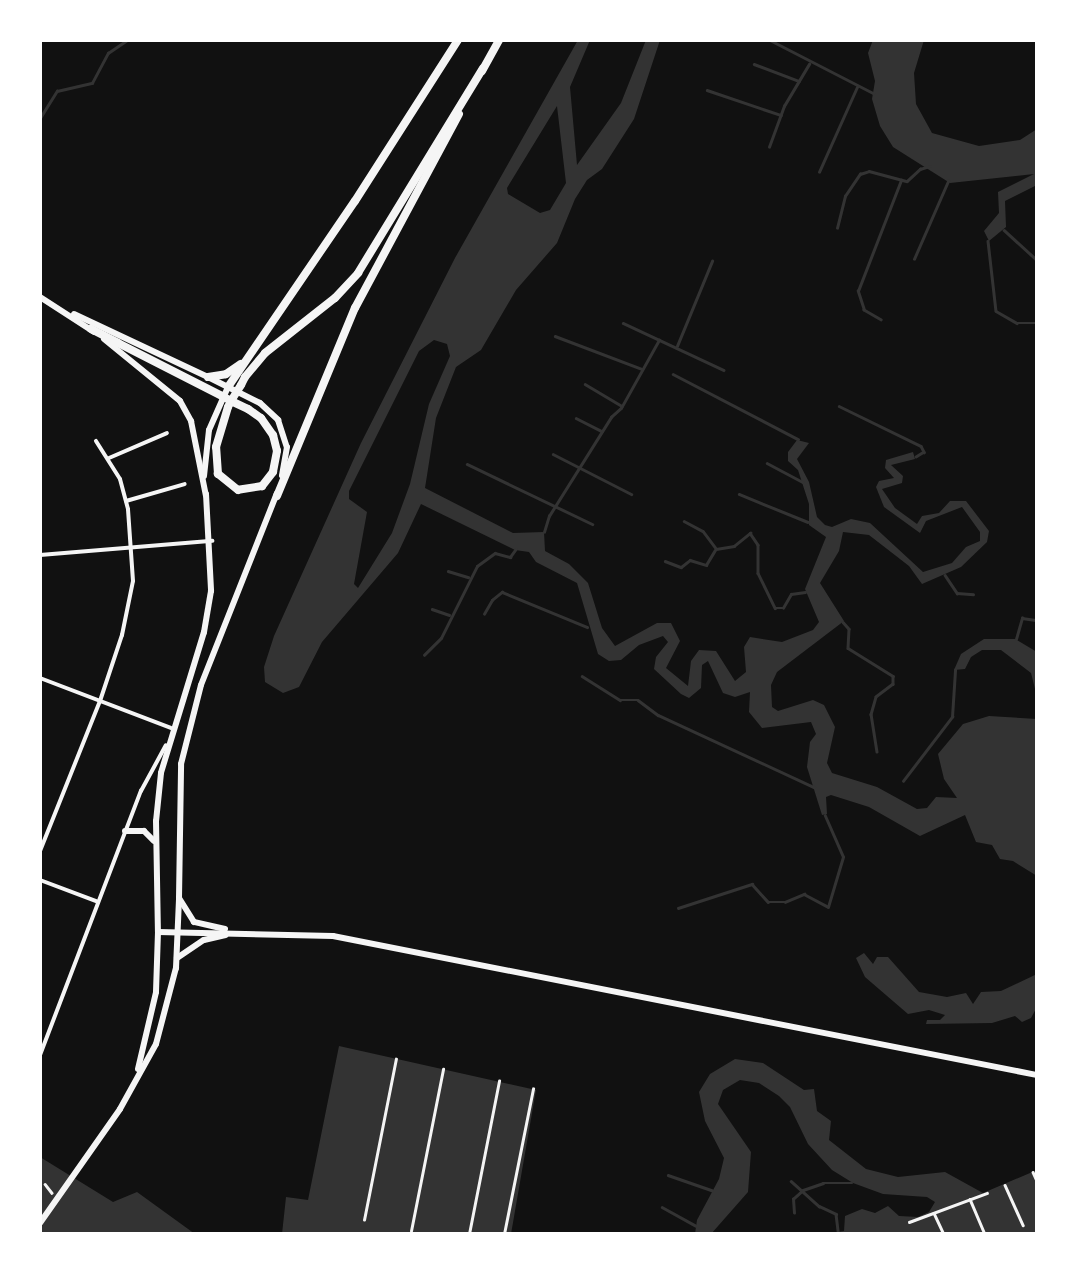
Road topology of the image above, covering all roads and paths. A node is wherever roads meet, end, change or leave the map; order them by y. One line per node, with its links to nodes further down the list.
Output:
1 (458, 40): 6 (highway)
2 (499, 40): 3 (highway)
3 (484, 68): 8 (highway); 15 (highway)
4 (43, 299): 5 (main road); 7 (main road)
5 (91, 330): 9 (highway); 14 (main road)
6 (245, 361): 7 (highway); 8 (highway)
7 (208, 377): 8 (main road)
8 (232, 389): 9 (highway); 15 (main road)
9 (227, 398): 9 (highway); 14 (main road)
10 (168, 433): 12 (street)
11 (96, 440): 12 (street)
12 (109, 458): 16 (street)
13 (185, 484): 16 (street)
14 (206, 496): 17 (main road)
15 (277, 496): 28 (main road)
16 (126, 501): 18 (street)
17 (212, 542): 18 (street); 22 (main road)
18 (134, 546): 19 (street); 21 (street)
19 (40, 555)
20 (40, 678): 21 (street)
21 (100, 701): 22 (street); 26 (street)
22 (171, 728): 23 (main road)
23 (166, 745): 24 (street); 25 (main road)
24 (126, 832): 25 (main road); 29 (street)
25 (156, 844): 30 (main road)
26 (40, 851)
27 (40, 880): 29 (street)
28 (179, 898): 31 (main road); 32 (main road)
29 (98, 902): 34 (street)
30 (158, 932): 31 (main road); 38 (main road)
31 (179, 932): 32 (main road); 33 (main road)
32 (236, 932): 33 (main road); 37 (main road)
33 (177, 958): 38 (main road)
34 (40, 1056)
35 (396, 1059): 47 (path)
36 (443, 1069): 51 (path)
37 (1037, 1075)
38 (135, 1080): 49 (main road)
39 (499, 1082): 52 (path)
40 (533, 1089): 53 (path)
41 (1033, 1172): 42 (path)
42 (1037, 1180)
43 (1005, 1185): 50 (path)
44 (987, 1192): 45 (path)
45 (970, 1199): 46 (path); 55 (path)
46 (934, 1213): 48 (path); 54 (path)
47 (364, 1220)
48 (909, 1222)
49 (40, 1223)
50 (1023, 1225)
51 (412, 1231)
52 (469, 1234)
53 (504, 1234)
54 (944, 1234)
55 (985, 1234)

